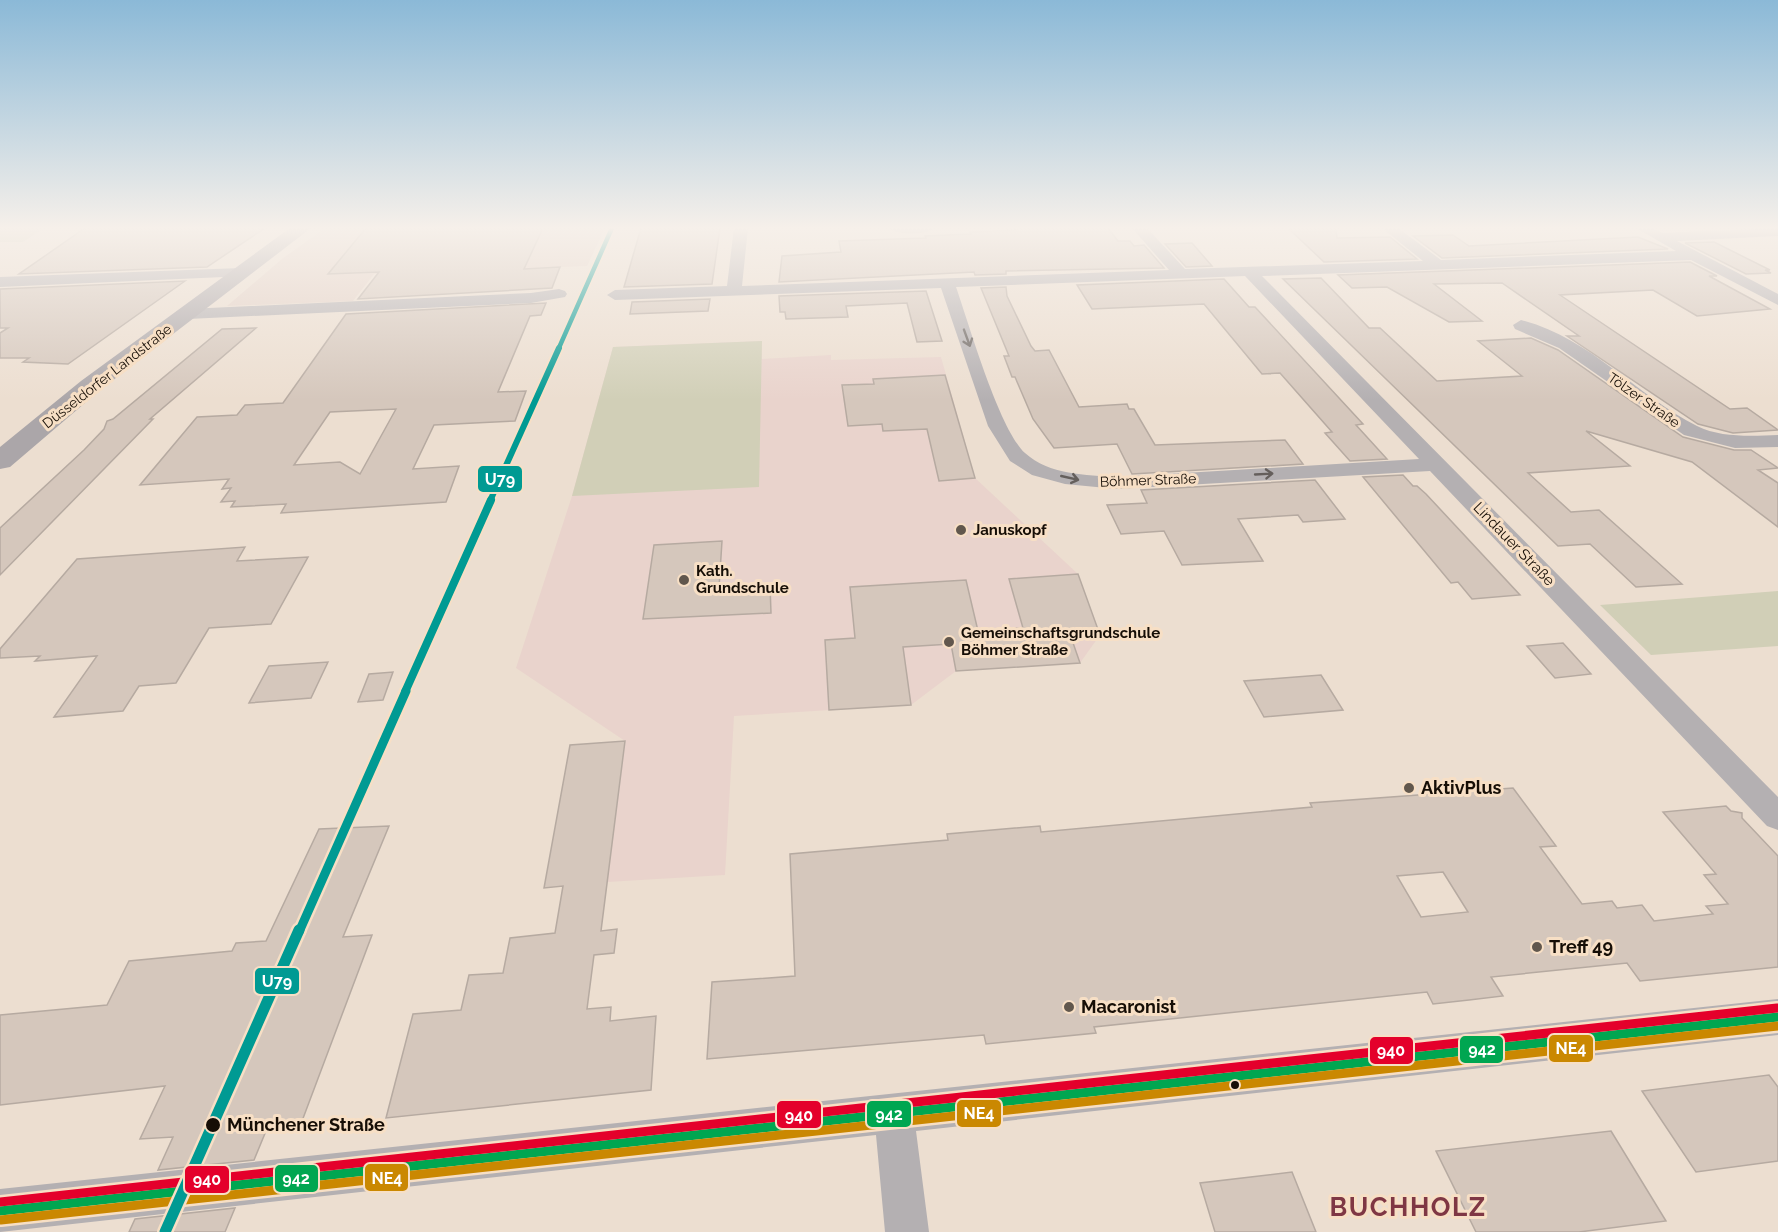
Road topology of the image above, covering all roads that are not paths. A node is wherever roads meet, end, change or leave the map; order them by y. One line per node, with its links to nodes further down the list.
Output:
1 (225, 285): 11 (main road, Düsseldorfer Landstraße)
2 (735, 285): 7 (street)
3 (881, 285): 7 (street)
4 (948, 285): 15 (street, Böhmer Straße, one-way to 15)
5 (1263, 285): 15 (street, Lindauer Straße)
6 (1751, 285): 10 (street)
7 (734, 291): 9 (street)
8 (559, 294): 11 (street)
9 (615, 296)
10 (1778, 300)
11 (188, 314): 14 (main road, Düsseldorfer Landstraße)
12 (1521, 325): 13 (street, Tölzer Straße)
13 (1778, 441)
14 (0, 461)
15 (1436, 464): 16 (street, Lindauer Straße)
16 (1777, 814)
17 (1778, 1017): 18 (street)
18 (894, 1113): 19 (street); 20 (street)
19 (0, 1211)
20 (908, 1232)

